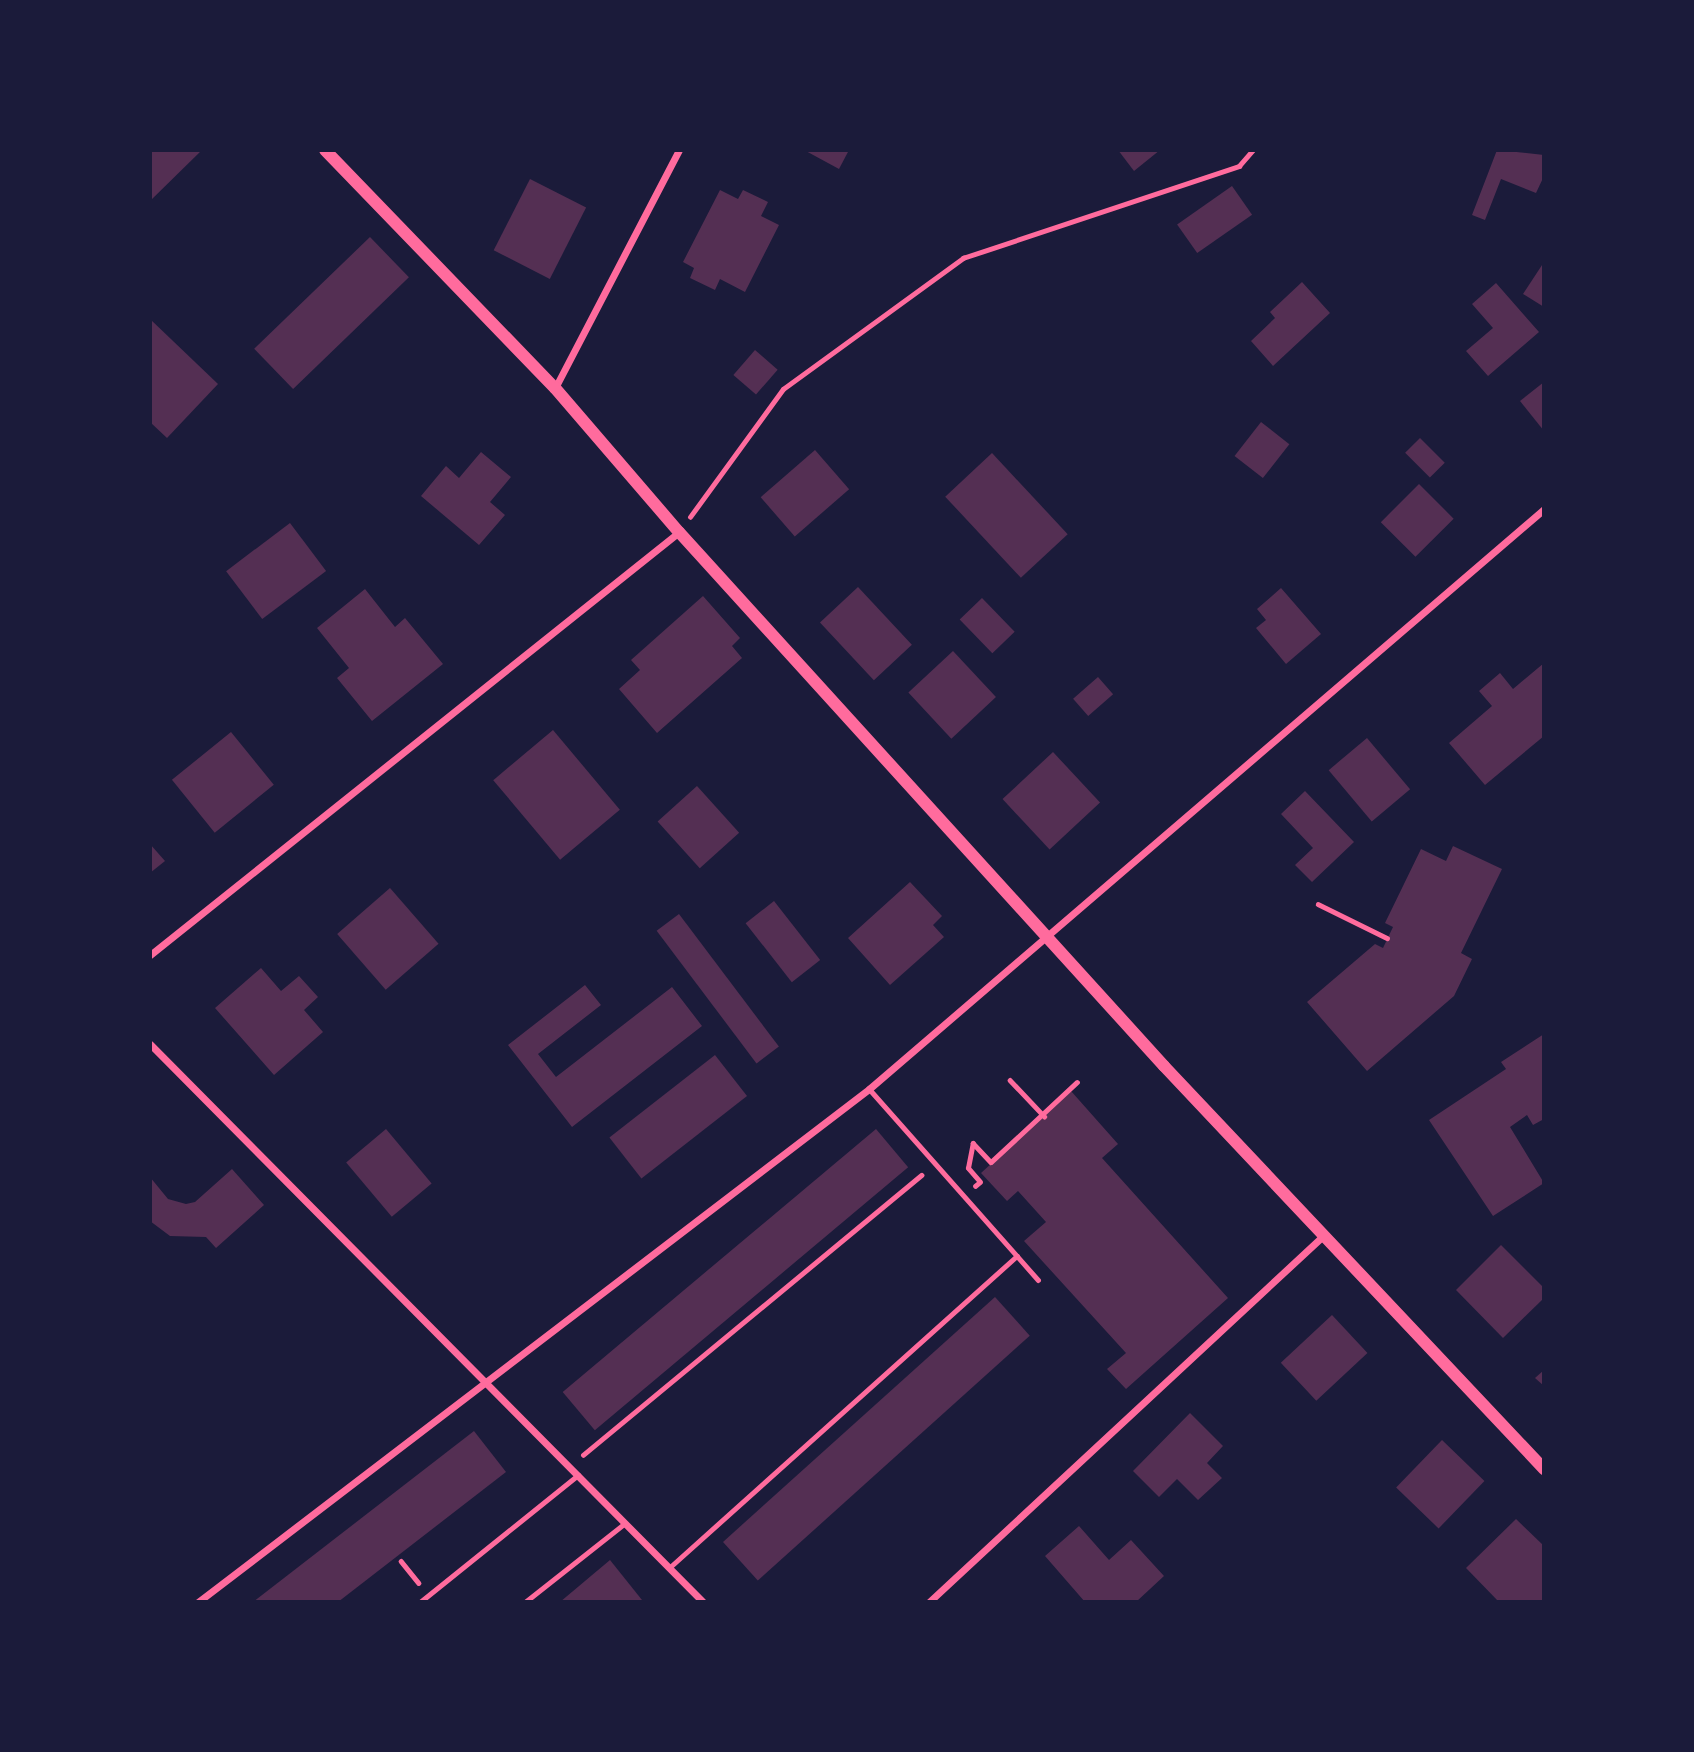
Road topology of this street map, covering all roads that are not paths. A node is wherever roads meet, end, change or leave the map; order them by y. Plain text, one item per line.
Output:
1 (326, 150) edge
2 (679, 150) edge
3 (555, 388) junction
4 (1544, 509) edge
5 (679, 532) junction
6 (1047, 938) junction
7 (150, 956) edge
8 (150, 1044) edge
9 (869, 1089) junction
10 (1324, 1234) junction
11 (1017, 1256) junction
12 (1038, 1280) dead end
13 (486, 1383) junction
14 (1544, 1469) edge
15 (578, 1475) junction
16 (625, 1522) junction
17 (670, 1567) junction
18 (198, 1601) edge
19 (419, 1601) edge
20 (525, 1601) edge
21 (703, 1601) edge
22 (929, 1601) edge

1 - 3 street
2 - 3 street
3 - 5 street
4 - 6 street
5 - 6 street
5 - 7 street
6 - 9 street
6 - 10 street
8 - 13 street
9 - 11 lane
9 - 13 street
10 - 14 street
10 - 22 street
11 - 12 lane
11 - 17 lane
13 - 15 street
13 - 18 street
15 - 16 street
15 - 19 lane
16 - 17 street
16 - 20 lane
17 - 21 street

